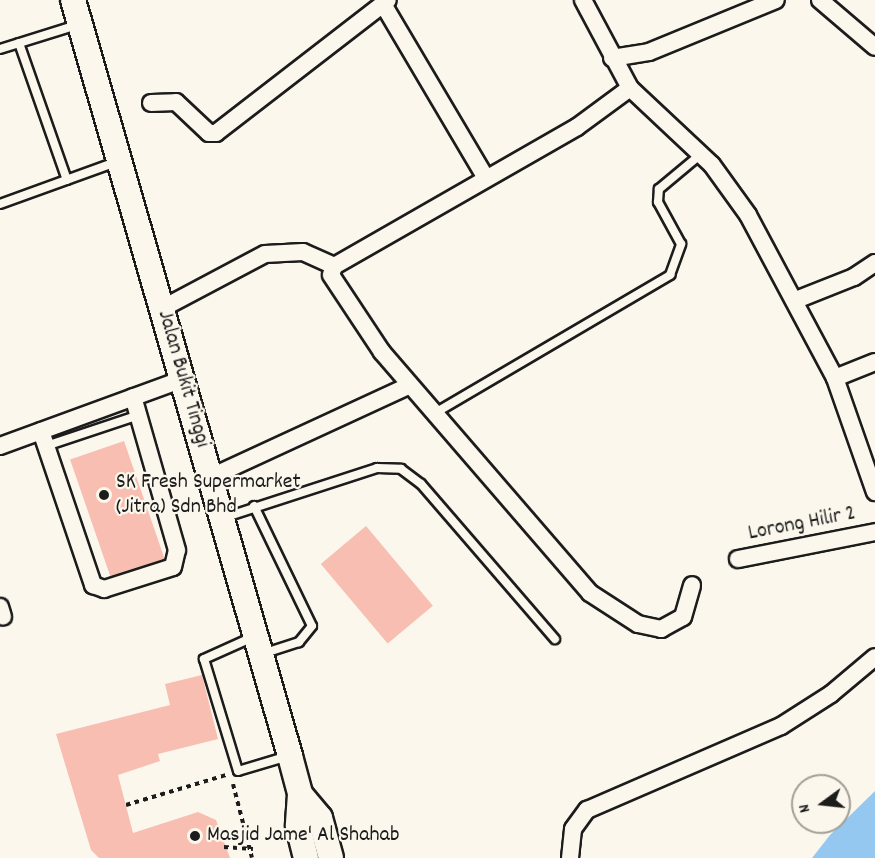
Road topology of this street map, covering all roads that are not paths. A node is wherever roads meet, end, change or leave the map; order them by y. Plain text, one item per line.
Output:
1 (74, 0) edge
2 (583, 0) edge
3 (776, 0) edge
4 (820, 0) edge
5 (385, 2) edge
6 (81, 24) junction
7 (19, 43) junction
8 (875, 47) edge
9 (0, 50) edge
10 (612, 58) junction
11 (630, 88) junction
12 (151, 103) dead end
13 (701, 154) junction
14 (122, 160) junction
15 (486, 178) junction
16 (67, 180) junction
17 (0, 204) edge
18 (875, 263) edge
19 (334, 267) junction
20 (796, 300) junction
21 (163, 308) junction
22 (875, 362) edge
23 (836, 378) junction
24 (183, 379) junction
25 (410, 385) junction
26 (133, 397) junction
27 (435, 413) junction
28 (139, 416) junction
29 (44, 439) junction
30 (0, 446) edge
31 (870, 461) edge
32 (211, 477) junction
33 (875, 492) edge
34 (254, 506) junction
35 (223, 518) junction
36 (875, 532) edge
37 (738, 559) dead end
38 (692, 585) dead end
39 (555, 639) dead end
40 (259, 645) junction
41 (875, 657) edge
42 (290, 756) junction
43 (300, 794) junction
44 (306, 858) edge
45 (331, 858) edge
46 (570, 858) edge

1 - 6 main road, Jalan Bukit Tinggi
2 - 10 street
3 - 10 street
4 - 8 street
5 - 12 street
5 - 15 street
6 - 7 lane
6 - 14 main road, Jalan Bukit Tinggi
7 - 9 lane
7 - 16 lane
10 - 11 street
11 - 13 street
11 - 15 street
13 - 20 street
13 - 27 lane
14 - 16 lane
14 - 21 main road, Jalan Bukit Tinggi
15 - 19 street
16 - 17 lane
18 - 20 street
19 - 21 street
19 - 25 street
20 - 23 street
21 - 24 main road, Jalan Bukit Tinggi
22 - 23 street
23 - 31 street
24 - 26 street
24 - 32 main road, Jalan Bukit Tinggi
25 - 27 street
25 - 32 street
26 - 28 street
26 - 29 street
27 - 38 street
28 - 29 lane
28 - 29 street
29 - 30 street
31 - 33 street
32 - 35 main road, Jalan Bukit Tinggi
34 - 35 lane
34 - 39 lane
34 - 40 lane
35 - 40 main road, Jalan Bukit Tinggi
36 - 37 street, Lorong Hilir 2
40 - 42 main road, Jalan Bukit Tinggi
40 - 42 lane
41 - 46 street
42 - 43 main road, Jalan Bukit Tinggi
43 - 44 main road, Jalan Bukit Tinggi
43 - 45 main road, Jalan Bukit Tinggi

